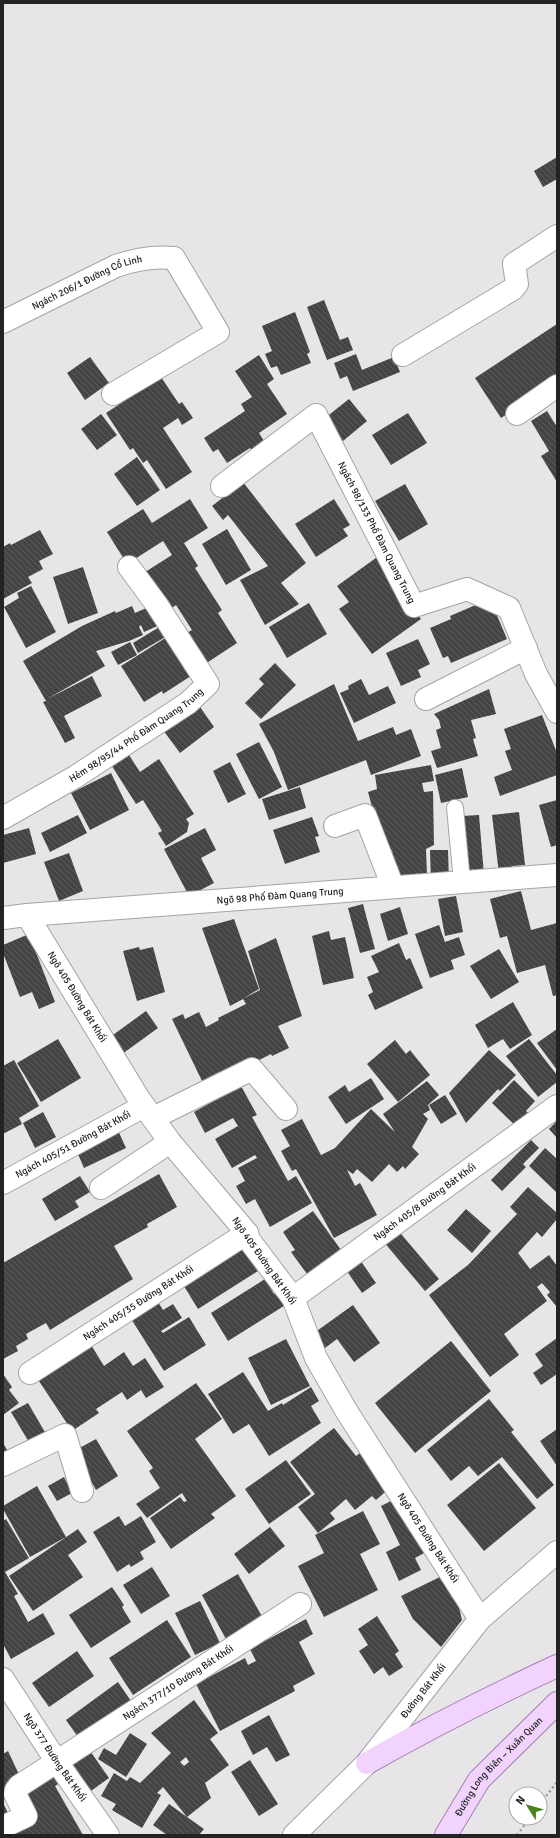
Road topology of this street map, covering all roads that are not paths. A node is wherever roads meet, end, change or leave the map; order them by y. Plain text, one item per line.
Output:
1 (557, 236) edge
2 (3, 322) edge
3 (403, 355) dead end
4 (557, 386) edge
5 (112, 394) dead end
6 (517, 414) dead end
7 (222, 486) dead end
8 (129, 567) dead end
9 (526, 648) junction
10 (426, 698) dead end
11 (557, 712) edge
12 (455, 808) dead end
13 (3, 818) edge
14 (335, 826) dead end
15 (557, 875) edge
16 (462, 882) junction
17 (393, 888) junction
18 (27, 915) junction
19 (3, 918) edge
20 (557, 1106) edge
21 (286, 1109) dead end
22 (148, 1112) junction
23 (170, 1142) junction
24 (3, 1183) edge
25 (101, 1188) dead end
26 (247, 1233) junction
27 (293, 1298) junction
28 (30, 1373) dead end
29 (3, 1465) edge
30 (82, 1490) dead end
31 (557, 1552) edge
32 (300, 1604) dead end
33 (480, 1619) junction
34 (557, 1666) edge
35 (3, 1679) edge
36 (557, 1703) edge
37 (57, 1762) junction
38 (366, 1763) junction
39 (3, 1827) edge
40 (108, 1835) edge
41 (294, 1835) edge
42 (446, 1835) edge

1 - 3 street
2 - 5 street, Ngách 206/1 Đường Cổ Linh
4 - 6 street
7 - 9 street, Ngách 98/133 Phố Đàm Quang Trung
8 - 13 street, Hẻm 98/95/44 Phố Đàm Quang Trung
9 - 10 street
9 - 11 street, Ngách 98/133 Phố Đàm Quang Trung
12 - 16 lane
14 - 17 street
15 - 16 street, Ngõ 98 Phố Đàm Quang Trung
16 - 17 street, Ngõ 98 Phố Đàm Quang Trung
17 - 18 street, Ngõ 98 Phố Đàm Quang Trung
18 - 19 street, Ngõ 98 Phố Đàm Quang Trung
18 - 22 street, Ngõ 405 Đường Bát Khối
20 - 27 street, Ngách 405/8 Đường Bát Khối
21 - 22 street, Ngách 405/51 Đường Bát Khối
22 - 23 street, Ngõ 405 Đường Bát Khối
22 - 24 street, Ngách 405/51 Đường Bát Khối
23 - 25 street
23 - 26 street, Ngõ 405 Đường Bát Khối
26 - 27 street, Ngõ 405 Đường Bát Khối
26 - 28 street, Ngách 405/35 Đường Bát Khối
27 - 33 street, Ngõ 405 Đường Bát Khối
29 - 30 street
31 - 33 street, Đường Bát Khối
32 - 37 street, Ngách 377/10 Đường Bát Khối
33 - 38 street, Đường Bát Khối
34 - 38 main road
35 - 37 street, Ngõ 377 Đường Bát Khối
36 - 42 main road, Đường Long Biên – Xuân Quan
37 - 39 street, Ngách 377/10 Đường Bát Khối
37 - 40 street, Ngõ 377 Đường Bát Khối
38 - 41 street, Đường Bát Khối

